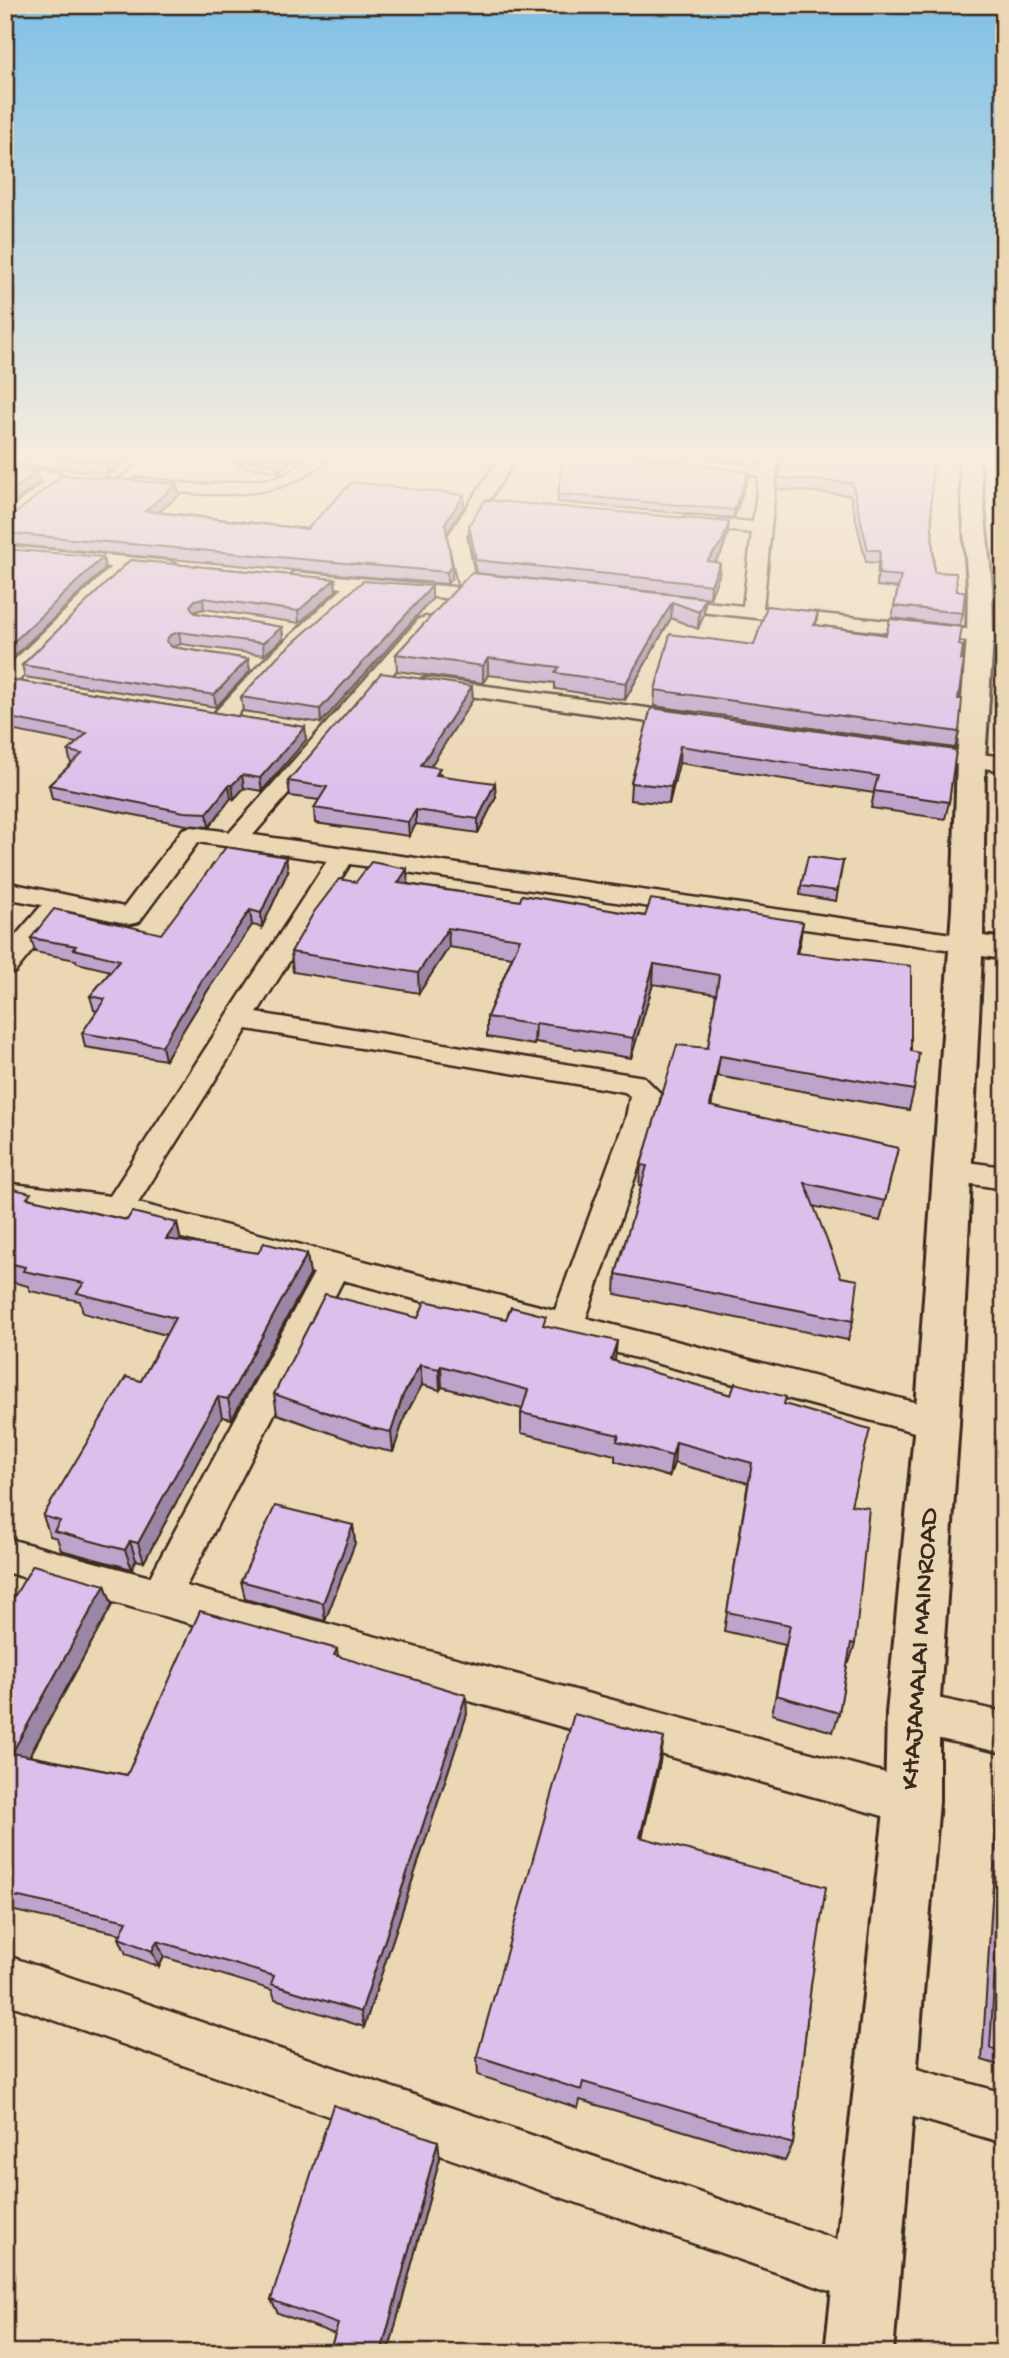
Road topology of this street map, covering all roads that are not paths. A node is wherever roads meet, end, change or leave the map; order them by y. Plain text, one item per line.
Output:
1 (122, 567) edge
2 (172, 567) edge
3 (463, 567) edge
4 (757, 567) edge
5 (978, 567) edge
6 (195, 569) edge
7 (277, 577) edge
8 (359, 584) junction
9 (466, 585) junction
10 (643, 601) edge
11 (752, 613) junction
12 (278, 629) edge
13 (303, 633) junction
14 (992, 638) edge
15 (245, 662) edge
16 (270, 665) junction
17 (376, 677) junction
18 (5, 682) edge
19 (33, 688) edge
20 (196, 713) edge
21 (223, 718) junction
22 (249, 722) edge
23 (708, 723) edge
24 (301, 730) edge
25 (327, 734) junction
26 (916, 752) edge
27 (971, 760) junction
28 (1004, 764) edge
29 (258, 814) junction
30 (192, 834) junction
31 (236, 840) junction
32 (343, 856) junction
33 (5, 890) edge
34 (59, 901) junction
35 (985, 946) edge
36 (5, 966) edge
37 (241, 1019) junction
38 (952, 1171) junction
39 (1004, 1178) edge
40 (5, 1194) edge
41 (118, 1209) junction
42 (335, 1264) junction
43 (559, 1316) junction
44 (937, 1423) junction
45 (5, 1555) edge
46 (160, 1597) junction
47 (913, 1713) junction
48 (1004, 1733) edge
49 (912, 1802) junction
50 (5, 1979) edge
51 (884, 2085) junction
52 (1004, 2118) edge
53 (864, 2276) junction
54 (859, 2353) edge

1 - 18 street
2 - 6 street
3 - 9 street
4 - 11 street
5 - 14 main road, KHAJAMALAI MAINROAD
7 - 8 street
8 - 9 street
8 - 13 street
9 - 17 street
10 - 11 street
11 - 14 street
12 - 13 street
13 - 16 street
14 - 27 main road, KHAJAMALAI MAINROAD
15 - 16 street
16 - 21 street
17 - 23 street
17 - 25 street
18 - 19 street
20 - 21 street
21 - 22 street
24 - 25 street
25 - 29 street
26 - 27 street
27 - 28 street
27 - 35 main road, KHAJAMALAI MAINROAD
29 - 30 street
29 - 31 street
30 - 31 street
30 - 34 street
31 - 32 street
32 - 35 street
32 - 37 street
33 - 34 street
34 - 36 street
35 - 38 main road, KHAJAMALAI MAINROAD
37 - 41 street
37 - 43 street
38 - 39 street
38 - 44 main road, KHAJAMALAI MAINROAD
40 - 41 street
41 - 42 street
42 - 43 street
42 - 46 street
43 - 44 street
44 - 47 main road, KHAJAMALAI MAINROAD
45 - 46 street
46 - 49 street
47 - 48 street
47 - 49 main road, KHAJAMALAI MAINROAD
49 - 51 main road, KHAJAMALAI MAINROAD
50 - 53 street
51 - 52 street
51 - 53 main road, KHAJAMALAI MAINROAD
53 - 54 main road, KHAJAMALAI MAINROAD

